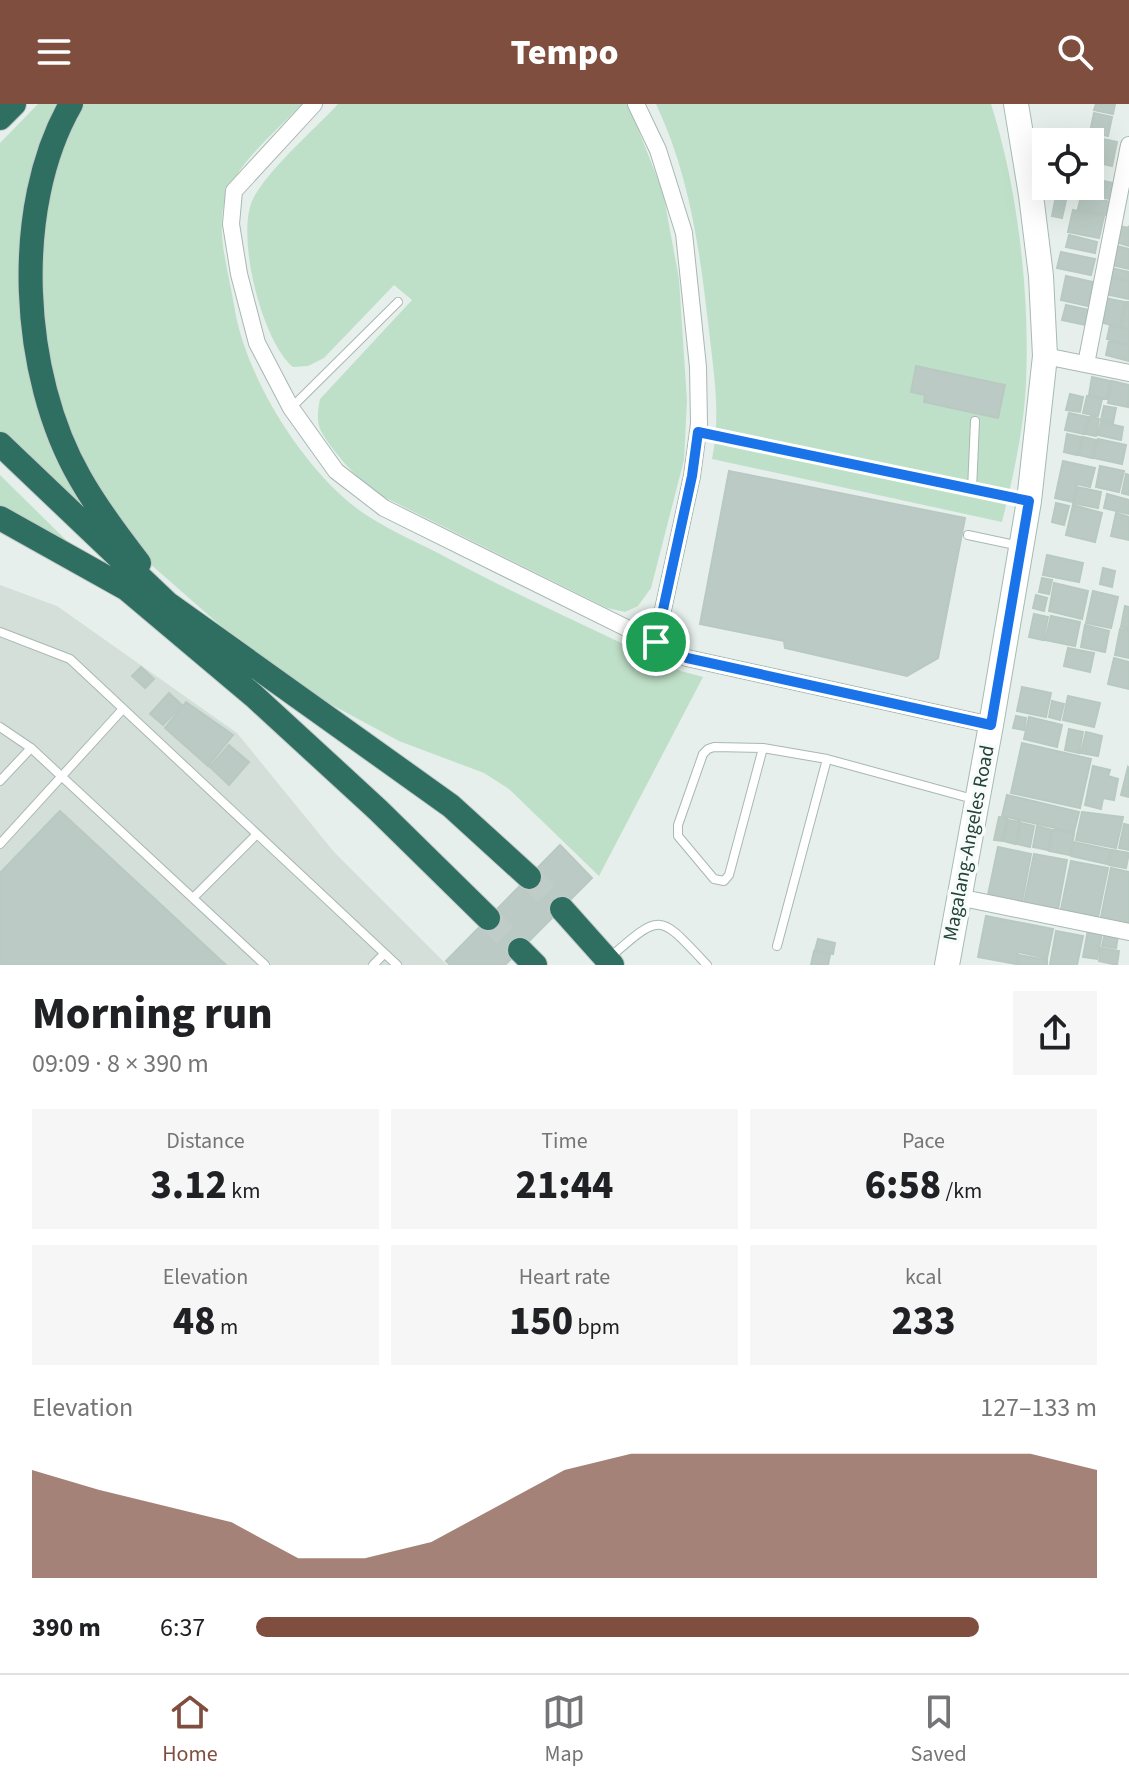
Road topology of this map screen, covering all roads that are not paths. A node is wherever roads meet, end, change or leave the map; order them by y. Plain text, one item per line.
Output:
1 (14, 104) edge
2 (71, 104) edge
3 (314, 104) edge
4 (636, 104) edge
5 (1016, 104) edge
6 (0, 118) edge
7 (1129, 145) edge
8 (398, 302) dead end
9 (1045, 356) junction
10 (1086, 364) junction
11 (1129, 373) edge
12 (291, 408) junction
13 (975, 421) dead end
14 (0, 444) edge
15 (820, 457) road end
16 (0, 459) edge
17 (972, 490) junction
18 (1029, 501) junction
19 (0, 518) edge
20 (968, 535) dead end
21 (1021, 546) junction
22 (127, 589) junction
23 (0, 632) edge
24 (215, 637) junction
25 (656, 642) junction
26 (122, 710) junction
27 (991, 725) junction
28 (0, 727) edge
29 (31, 748) junction
30 (763, 748) junction
31 (827, 759) junction
32 (61, 776) junction
33 (0, 781) edge
34 (975, 799) junction
35 (256, 835) junction
36 (0, 844) edge
37 (529, 877) tunnel mouth
38 (958, 897) junction
39 (193, 898) junction
40 (562, 909) tunnel mouth
41 (488, 918) tunnel mouth
42 (1129, 932) edge
43 (777, 946) dead end
44 (384, 954) junction
45 (609, 962) edge
46 (265, 965) edge
47 (373, 965) edge
48 (397, 965) edge
49 (707, 965) edge
50 (947, 965) edge

1 - 6 highway
2 - 24 highway
3 - 12 street
4 - 25 street
5 - 9 main road, Magalang-Angeles Road
7 - 10 street
8 - 12 lane
9 - 10 street
9 - 18 main road, Magalang-Angeles Road
10 - 11 street
12 - 25 street
13 - 17 lane
14 - 24 highway
15 - 17 lane
16 - 22 highway
17 - 18 lane
18 - 21 main road, Magalang-Angeles Road
19 - 22 highway
20 - 21 lane
21 - 27 main road, Magalang-Angeles Road
22 - 41 highway
23 - 26 lane
24 - 37 highway
25 - 27 street
26 - 32 lane
26 - 35 lane
27 - 34 main road, Magalang-Angeles Road
28 - 29 lane
29 - 32 lane
29 - 33 lane
30 - 30 lane
30 - 31 lane
31 - 34 lane
31 - 43 lane
32 - 36 lane
32 - 39 lane
34 - 38 main road, Magalang-Angeles Road
35 - 39 lane
35 - 44 lane
38 - 42 street
38 - 50 main road, Magalang-Angeles Road
39 - 46 lane
40 - 45 highway
44 - 47 lane
44 - 48 lane
45 - 49 lane

